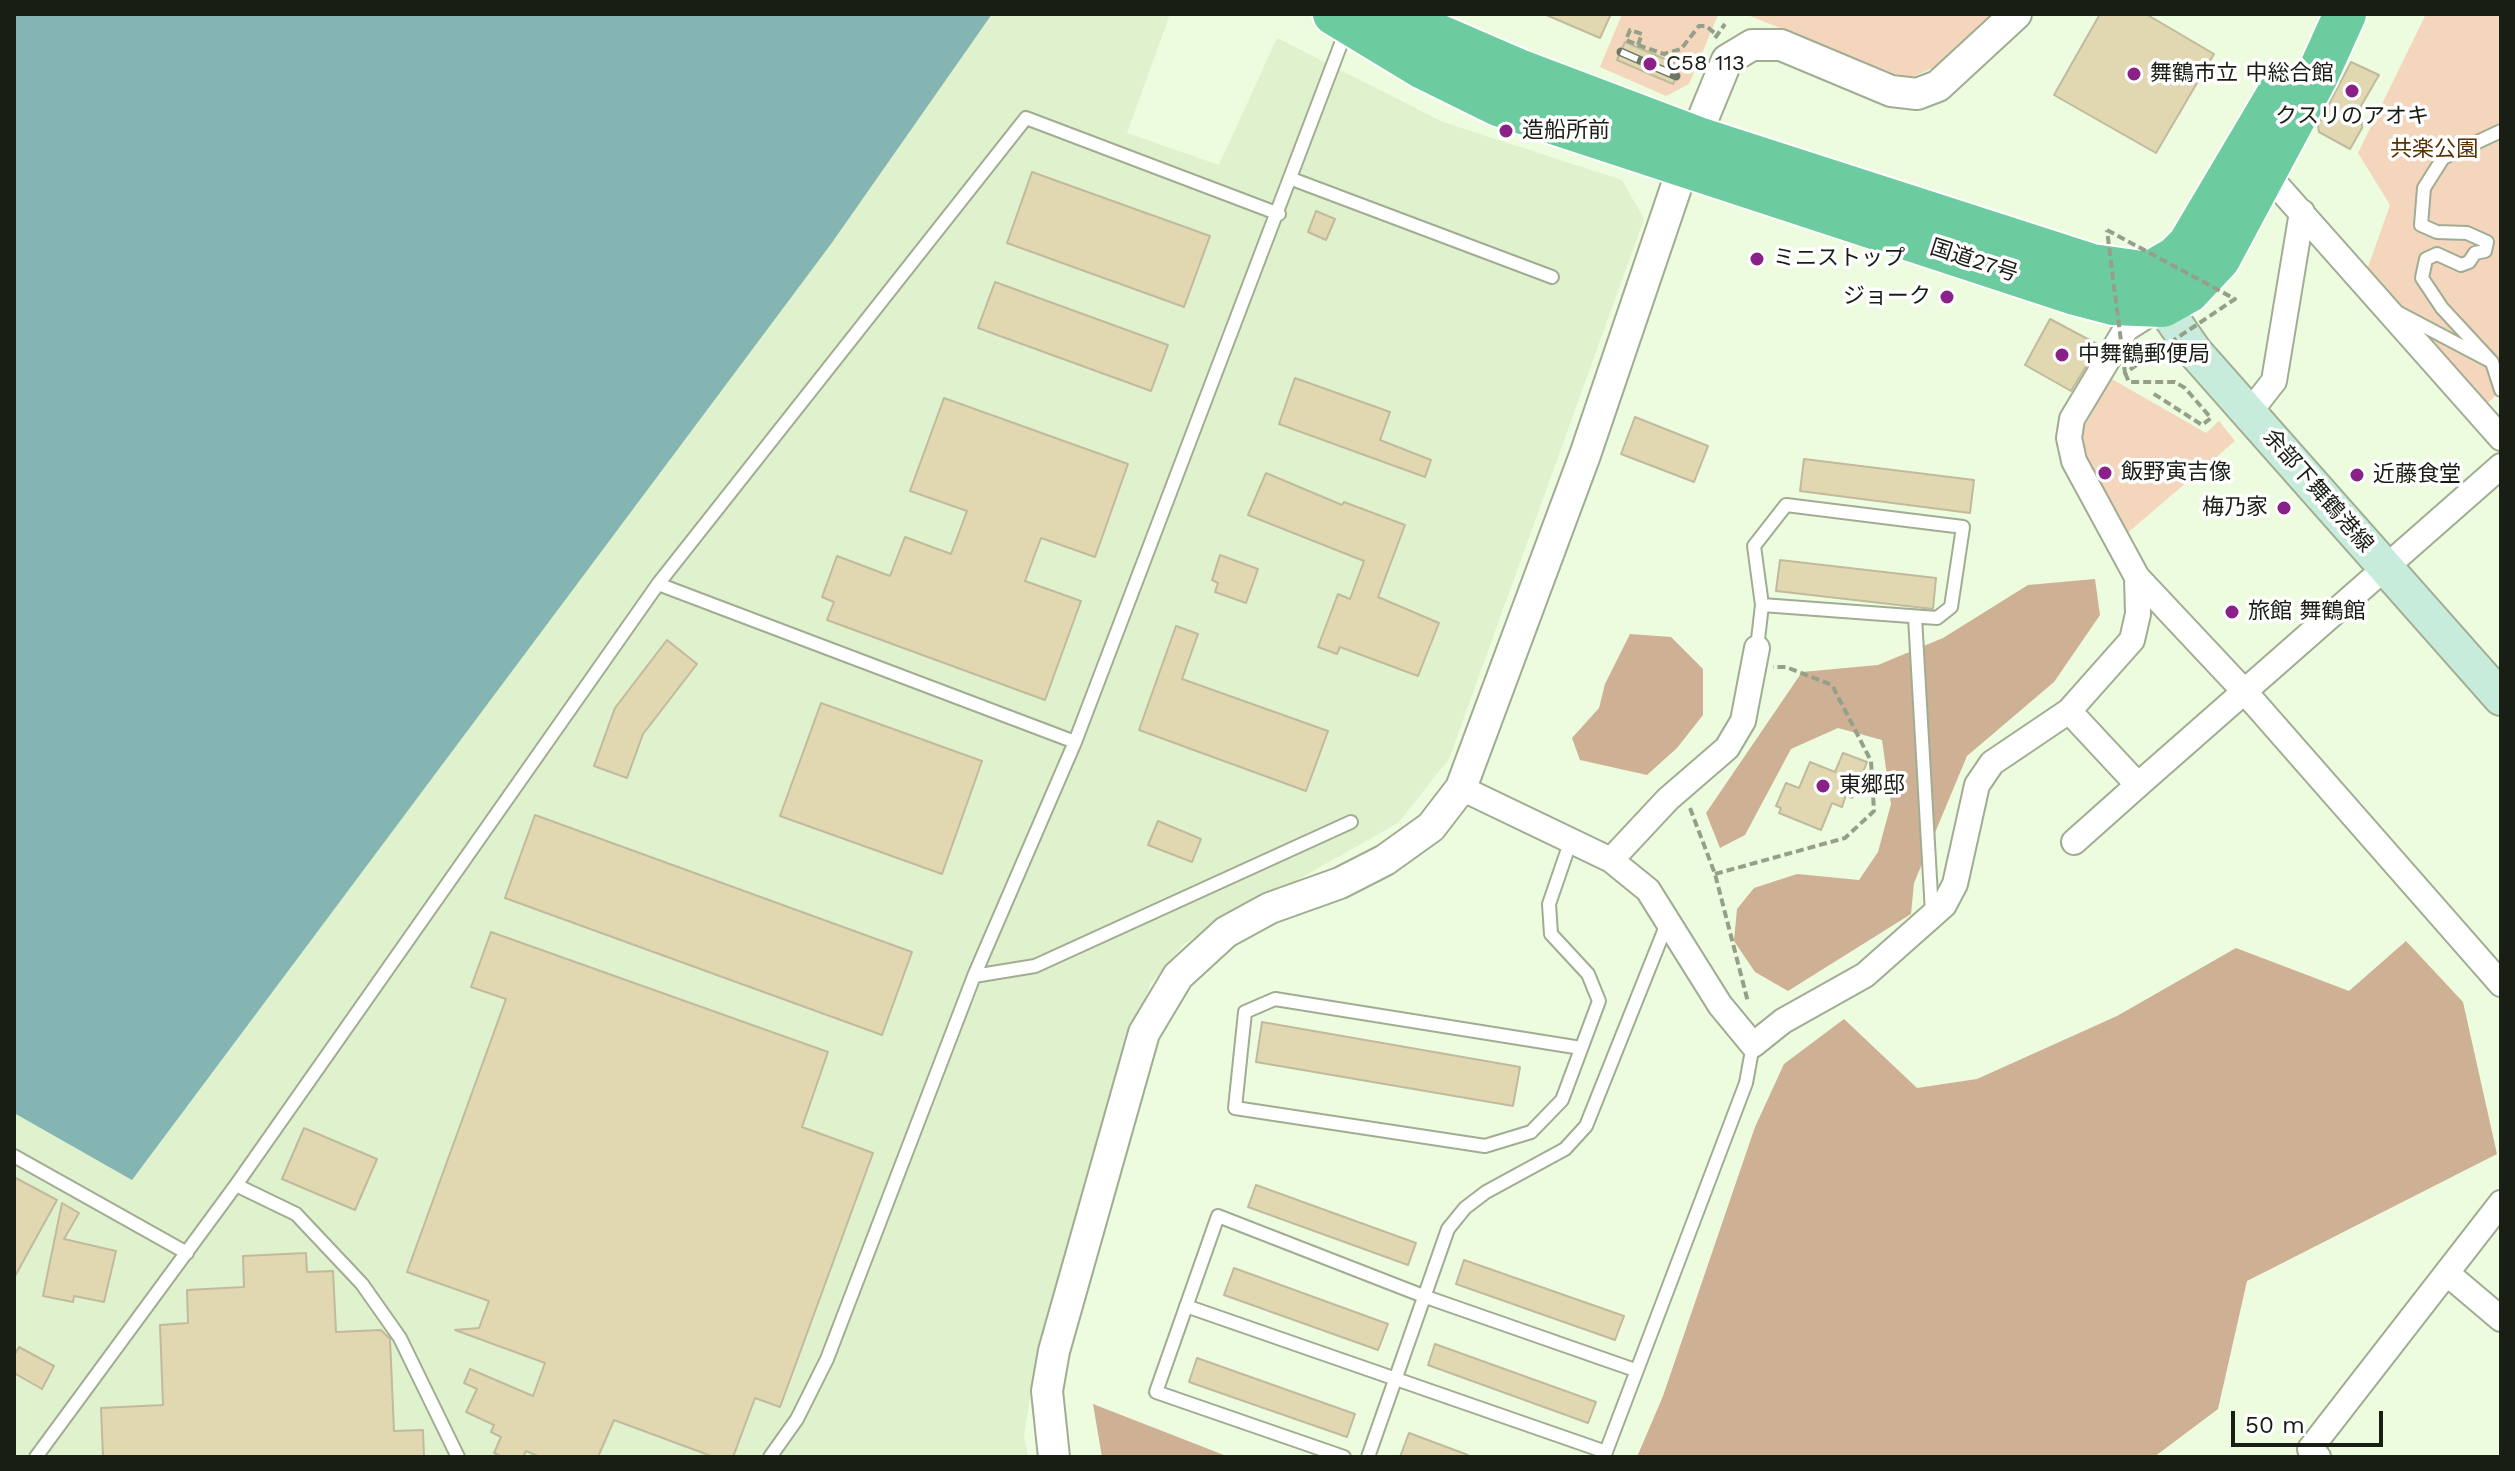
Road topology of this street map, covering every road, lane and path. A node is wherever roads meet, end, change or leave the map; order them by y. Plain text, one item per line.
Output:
1 (1389, 14) edge
2 (2016, 14) edge
3 (2329, 14) edge
4 (2345, 14) edge
5 (1345, 18) edge
6 (1725, 24) dead end
7 (1717, 35) junction
8 (1638, 45) dead end
9 (1711, 49) dead end
10 (2501, 131) edge
11 (1691, 153) junction
12 (2266, 173) junction
13 (1292, 179) junction
14 (2302, 212) junction
15 (1279, 214) junction
16 (1552, 277) dead end
17 (2156, 290) junction
18 (2382, 304) junction
19 (2492, 362) junction
20 (2125, 373) junction
21 (2501, 390) edge
22 (2151, 392) dead end
23 (2249, 413) junction
24 (2501, 438) edge
25 (2501, 466) edge
26 (2386, 569) junction
27 (2137, 577) junction
28 (658, 584) junction
29 (1762, 605) junction
30 (1915, 617) junction
31 (1755, 658) junction
32 (2244, 691) junction
33 (2501, 698) edge
34 (2069, 711) junction
35 (1075, 742) junction
36 (2138, 785) junction
37 (1682, 787) junction
38 (1461, 788) junction
39 (1351, 822) dead end
40 (1571, 840) junction
41 (2074, 842) dead end
42 (1611, 860) junction
43 (1715, 874) junction
44 (1933, 919) junction
45 (1669, 920) junction
46 (2497, 972) edge
47 (974, 976) junction
48 (1757, 1042) junction
49 (1581, 1048) junction
50 (14, 1156) edge
51 (236, 1185) junction
52 (2501, 1203) edge
53 (187, 1253) junction
54 (2449, 1275) junction
55 (1426, 1297) junction
56 (1186, 1306) junction
57 (2501, 1319) edge
58 (1635, 1370) junction
59 (1397, 1378) junction
60 (1605, 1454) edge
61 (36, 1457) edge
62 (458, 1457) edge
63 (770, 1457) edge
64 (1054, 1457) edge
65 (1344, 1457) edge
66 (1368, 1457) edge
67 (2318, 1457) edge

1 - 11 highway, 国道27号
2 - 11 street
3 - 17 highway
4 - 12 highway
5 - 11 highway, 国道27号
5 - 13 lane
6 - 7 path
7 - 8 path
7 - 9 path
10 - 19 lane
11 - 17 highway, 国道27号
11 - 38 street
12 - 14 street
12 - 17 highway
13 - 15 lane
13 - 16 lane
14 - 18 street
14 - 23 street
15 - 28 lane
15 - 35 lane
17 - 23 main road, 余部下舞鶴港線
17 - 27 street
18 - 19 lane
18 - 24 street
19 - 21 lane
20 - 20 path, bridge
20 - 22 path
23 - 26 main road, 余部下舞鶴港線
25 - 26 street
26 - 32 street
26 - 33 main road, 余部下舞鶴港線
27 - 32 street
27 - 34 street
28 - 35 lane
28 - 51 lane
29 - 30 lane
29 - 30 lane
29 - 31 lane
30 - 44 lane
31 - 37 street
31 - 43 path
32 - 36 street
32 - 46 street
34 - 36 street
34 - 44 street
35 - 47 lane
36 - 41 street
37 - 42 street
37 - 43 path
38 - 40 street
38 - 64 street
39 - 47 lane
40 - 42 street
40 - 49 lane
42 - 45 street
43 - 48 path
44 - 48 street
45 - 48 street
45 - 55 lane
47 - 63 lane
48 - 58 lane
49 - 49 lane
50 - 53 lane
51 - 53 lane
51 - 62 lane
52 - 54 street
53 - 61 lane
54 - 57 street
54 - 67 street
55 - 56 lane
55 - 58 lane
55 - 59 lane
56 - 59 lane
56 - 65 lane
58 - 60 lane
59 - 60 lane
59 - 66 lane

